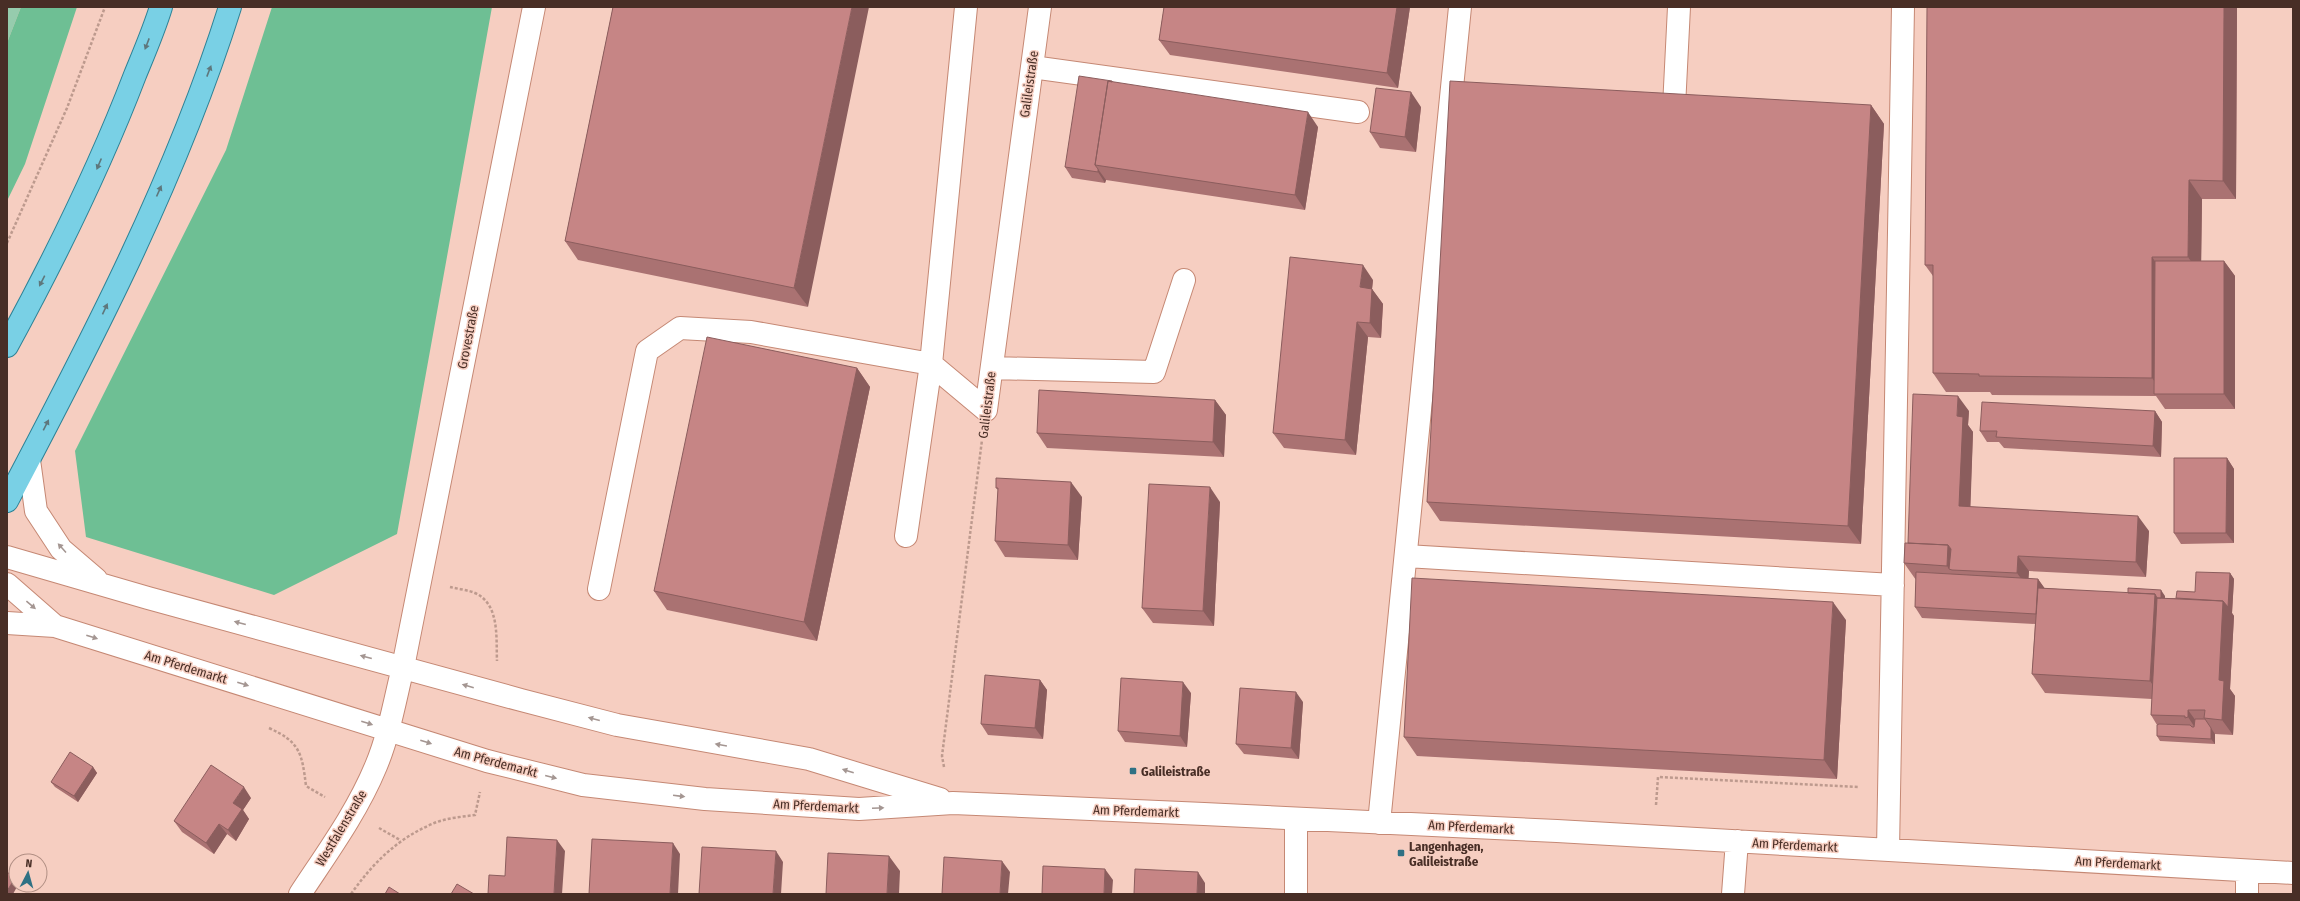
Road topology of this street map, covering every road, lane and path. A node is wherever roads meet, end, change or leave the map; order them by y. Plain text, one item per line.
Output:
1 (105, 7) edge
2 (161, 7) edge
3 (230, 7) edge
4 (534, 7) edge
5 (966, 7) edge
6 (1040, 7) edge
7 (1460, 7) edge
8 (1679, 7) edge
9 (1903, 7) edge
10 (1032, 67) junction
11 (1674, 107) edge
12 (1358, 112) dead end
13 (7, 243) edge
14 (1184, 280) dead end
15 (7, 346) edge
16 (931, 364) junction
17 (992, 368) junction
18 (986, 410) junction
19 (29, 460) junction
20 (7, 502) edge
21 (906, 536) dead end
22 (7, 556) edge
23 (1406, 556) junction
24 (421, 580) junction
25 (7, 584) edge
26 (101, 584) junction
27 (1893, 585) junction
28 (599, 589) dead end
29 (7, 623) edge
30 (55, 626) junction
31 (403, 667) junction
32 (498, 668) dead end
33 (267, 727) dead end
34 (388, 730) junction
35 (306, 786) dead end
36 (1889, 789) junction
37 (953, 803) junction
38 (475, 815) dead end
39 (1296, 819) junction
40 (1379, 823) junction
41 (1654, 837) junction
42 (1737, 841) junction
43 (1888, 850) junction
44 (2246, 871) junction
45 (2293, 873) edge
46 (300, 894) edge
47 (352, 894) edge
48 (1296, 894) edge
49 (1733, 894) edge
50 (2247, 894) edge

1 - 13 path
2 -> 15 main road
19 -> 3 main road
4 - 24 street, Grovestraße
5 - 16 street
6 - 10 street, Galileistraße
7 - 23 street
8 - 11 street
9 - 27 street
10 - 12 street
10 - 17 street, Galileistraße
14 - 17 street
16 - 18 street
16 - 21 street
16 - 28 street
17 - 18 street, Galileistraße
18 - 37 path, Galileistraße
19 - 20 main road
26 -> 19 street, Am Pferdemarkt
22 - 26 street, Am Pferdemarkt
23 - 27 street
23 - 40 street
24 - 31 street, Grovestraße
24 - 32 path
25 -> 30 street, Am Pferdemarkt
31 -> 26 street, Am Pferdemarkt
27 - 36 street
29 - 30 street, Am Pferdemarkt
30 -> 34 street, Am Pferdemarkt
31 - 34 street, Westfalenstraße
37 -> 31 street, Am Pferdemarkt
33 - 35 path
34 -> 37 street, Am Pferdemarkt
34 - 46 street, Westfalenstraße
36 - 41 path
36 - 43 street
37 - 39 street, Am Pferdemarkt
38 - 47 path
39 - 40 street, Am Pferdemarkt
39 - 48 street
40 - 41 street, Am Pferdemarkt
41 - 42 street, Am Pferdemarkt
42 - 43 street, Am Pferdemarkt
42 - 49 street
43 - 44 street, Am Pferdemarkt
44 - 45 street, Am Pferdemarkt
44 - 50 street

